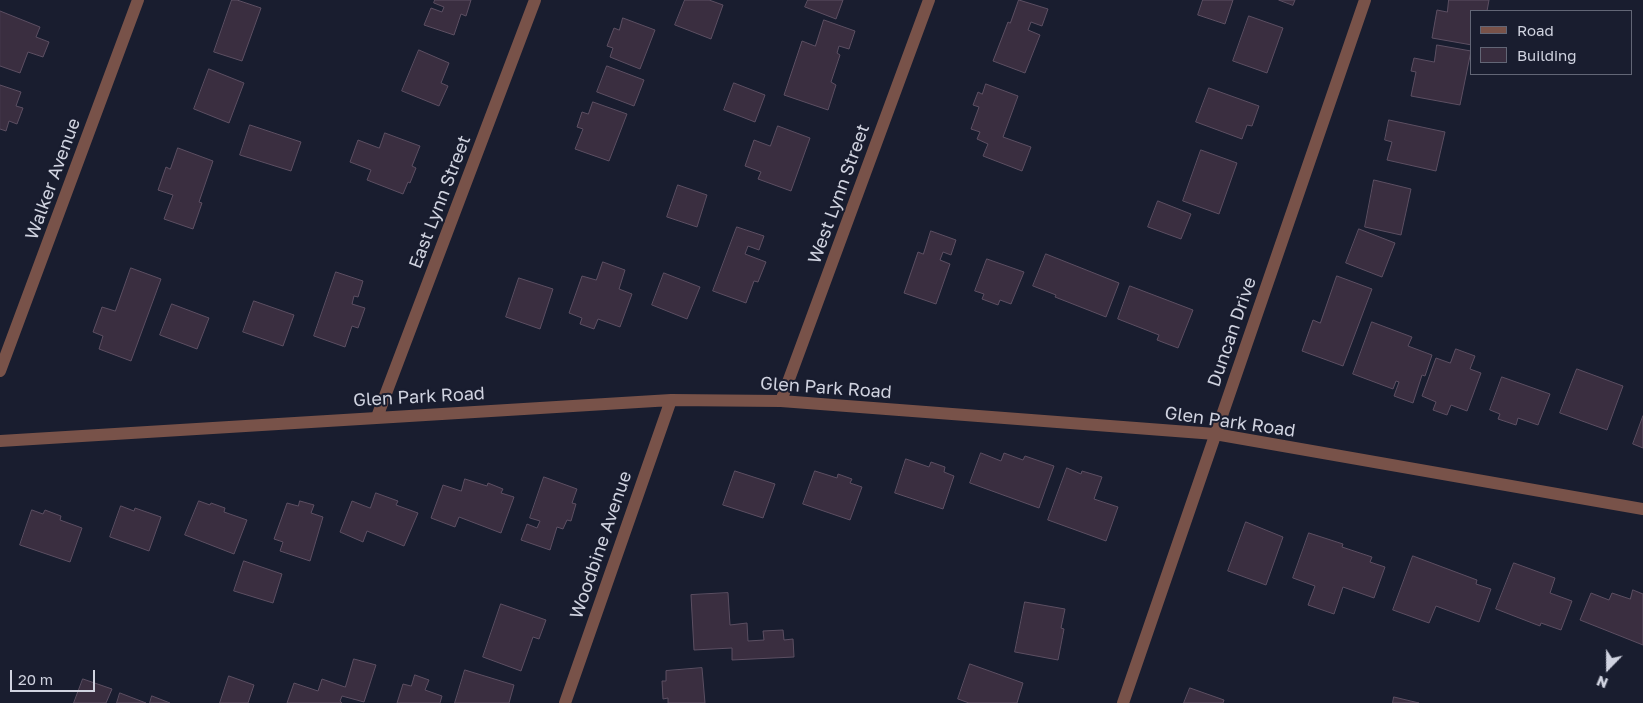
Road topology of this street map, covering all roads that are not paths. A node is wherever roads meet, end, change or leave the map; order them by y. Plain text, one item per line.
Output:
1 (138, 0) edge
2 (535, 0) edge
3 (928, 0) edge
4 (1365, 0) edge
5 (0, 371) edge
6 (671, 400) junction
7 (781, 401) junction
8 (377, 417) junction
9 (1215, 434) junction
10 (0, 441) edge
11 (1643, 509) edge
12 (564, 703) edge
13 (1123, 703) edge

1 - 5 street, Walker Avenue
2 - 8 street, East Lynn Street
3 - 7 street, West Lynn Street
4 - 9 street, Duncan Drive
6 - 7 street, Glen Park Road
6 - 8 street, Glen Park Road
6 - 12 street, Woodbine Avenue
7 - 9 street, Glen Park Road
8 - 10 street, Glen Park Road
9 - 11 street, Glen Park Road
9 - 13 street, Duncan Drive

